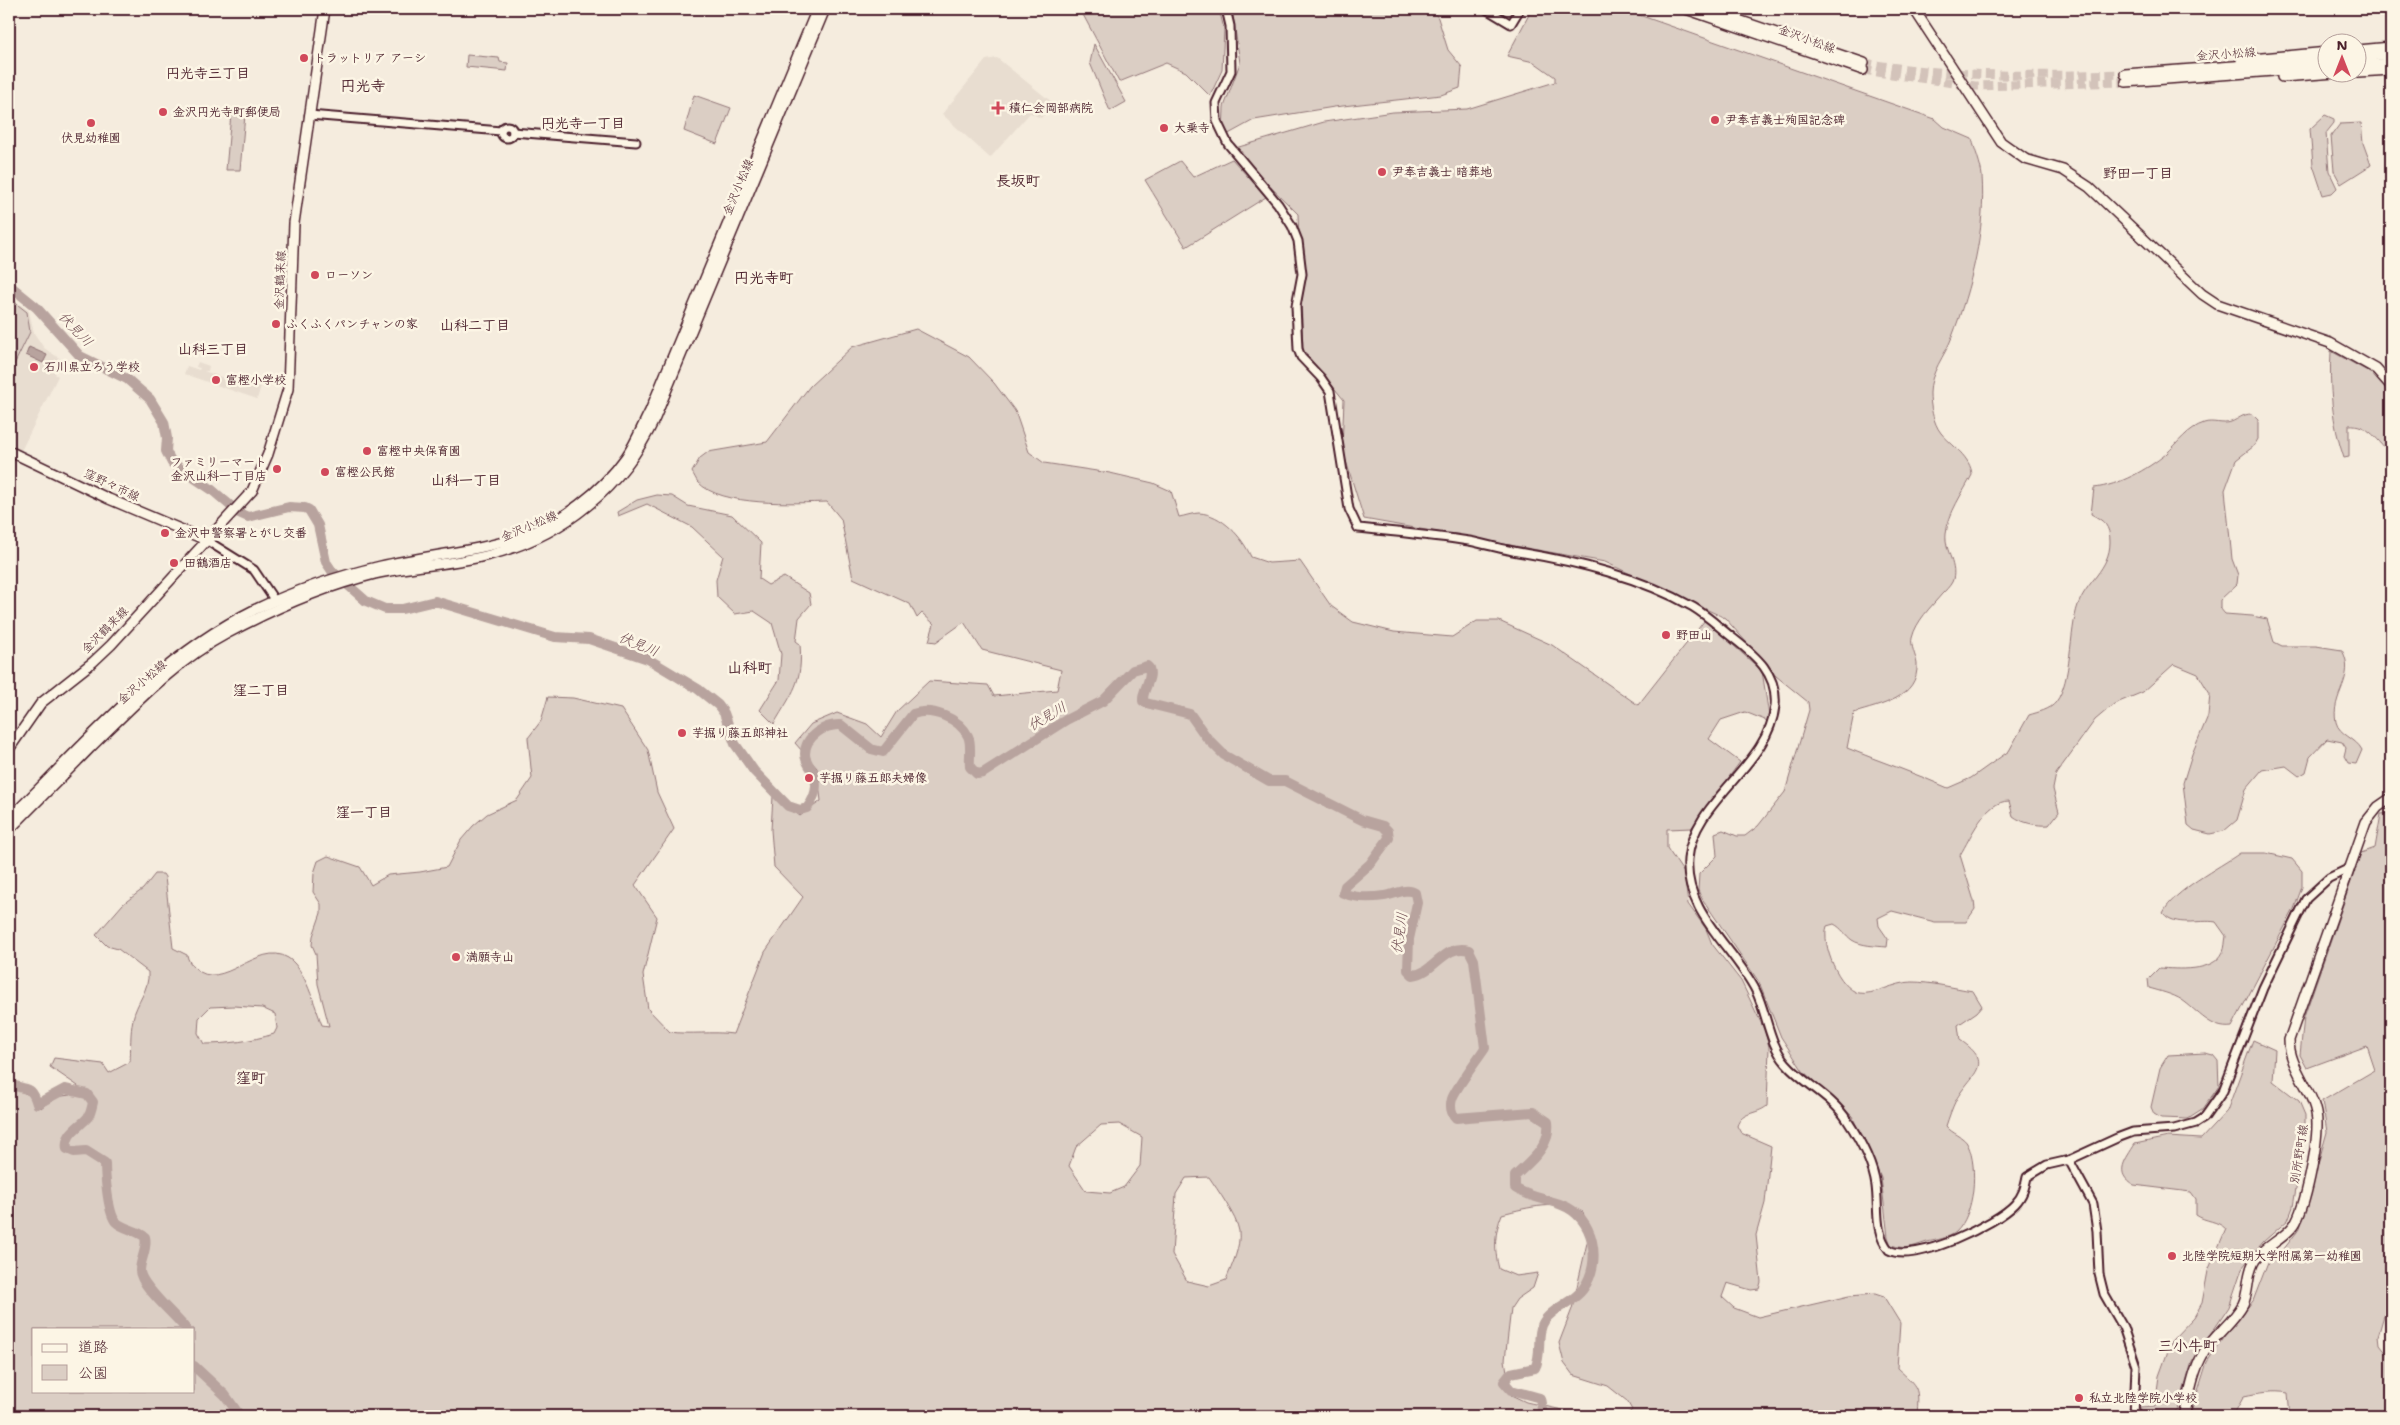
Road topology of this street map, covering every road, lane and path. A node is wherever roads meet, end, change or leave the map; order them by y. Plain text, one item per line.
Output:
1 (325, 9) edge
2 (817, 9) edge
3 (825, 9) edge
4 (1226, 9) edge
5 (1486, 9) edge
6 (1520, 9) edge
7 (1686, 9) edge
8 (1706, 9) edge
9 (1914, 9) edge
10 (2391, 47) edge
11 (2368, 49) edge
12 (2318, 53) edge
13 (2391, 54) edge
14 (2368, 56) edge
15 (2318, 61) edge
16 (2391, 63) edge
17 (2368, 64) edge
18 (2294, 66) junction
19 (2318, 67) edge
20 (2391, 70) edge
21 (2368, 71) edge
22 (2318, 74) edge
23 (309, 115) junction
24 (636, 142) dead end
25 (2391, 386) edge
26 (9, 451) edge
27 (206, 540) junction
28 (348, 578) junction
29 (337, 581) junction
30 (275, 601) junction
31 (9, 749) edge
32 (2391, 798) edge
33 (9, 819) edge
34 (9, 830) edge
35 (2350, 868) junction
36 (2069, 1160) junction
37 (2134, 1416) edge
38 (2184, 1416) edge

1 - 23 main road, 金沢鶴来線
2 - 28 main road, 金沢小松線
3 - 28 main road, 金沢小松線
4 - 36 street
5 - 6 street
7 - 8 main road, 金沢小松線
9 - 25 main road
10 - 11 main road
12 - 18 main road
13 - 14 main road
15 - 18 main road, 金沢小松線
16 - 17 main road
18 - 18 main road, 金沢小松線
18 - 19 main road, 金沢小松線
18 - 22 main road
20 - 21 main road
23 - 24 street
23 - 27 main road, 金沢鶴来線
26 - 27 main road, 窪野々市線
27 - 30 street
27 - 31 main road, 金沢鶴来線
28 - 29 main road, 金沢小松線
29 - 30 main road, 金沢小松線
29 - 34 main road, 金沢小松線
30 - 33 main road, 金沢小松線
32 - 35 main road, 別所野町線
35 - 36 street
35 - 38 main road, 別所野町線
36 - 37 street

